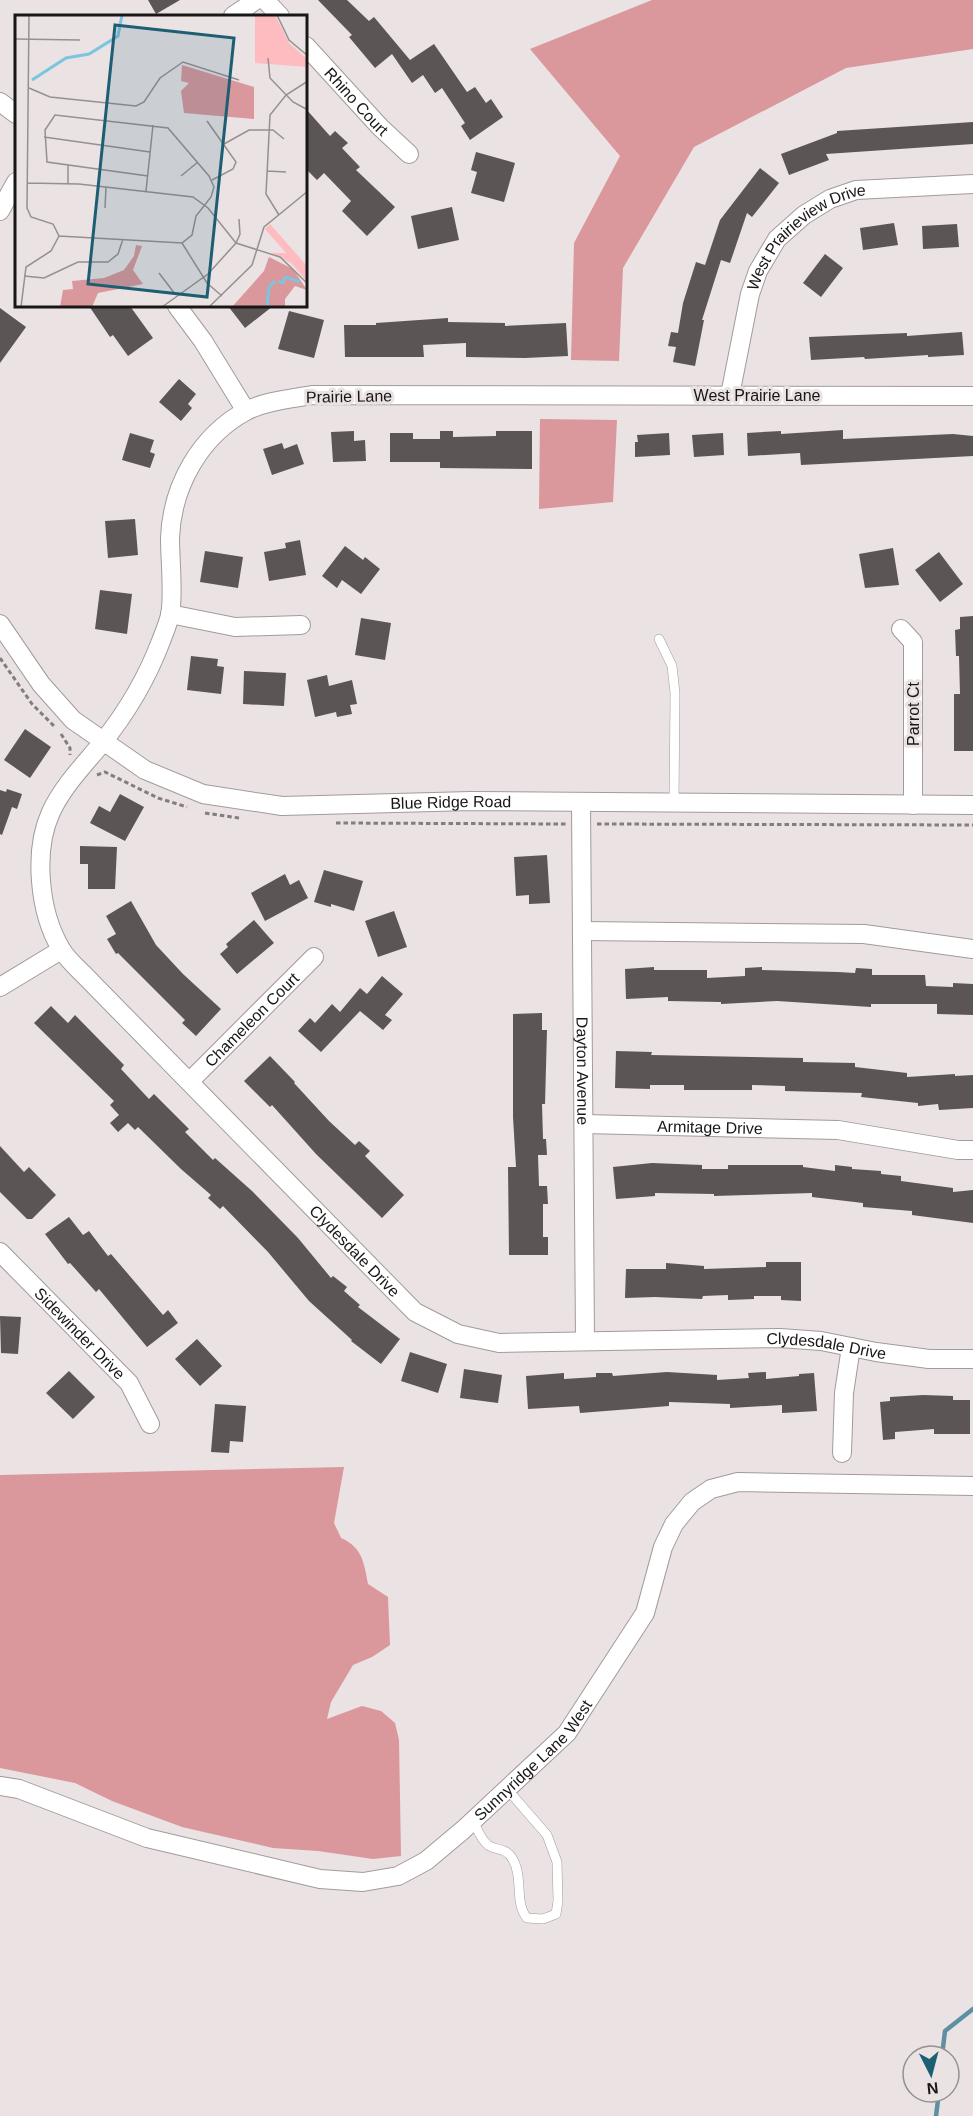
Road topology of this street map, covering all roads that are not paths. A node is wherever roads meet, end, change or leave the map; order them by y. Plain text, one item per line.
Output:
1 (256, 0) edge
2 (264, 0) edge
3 (234, 15) edge
4 (278, 15) edge
5 (308, 48) edge
6 (0, 102) edge
7 (15, 113) edge
8 (409, 154) dead end
9 (15, 184) edge
10 (973, 184) edge
11 (0, 211) edge
12 (178, 308) edge
13 (730, 394) junction
14 (541, 396) joint
15 (973, 396) edge
16 (246, 411) junction
17 (170, 614) junction
18 (0, 624) edge
19 (301, 624) dead end
20 (901, 628) dead end
21 (659, 639) dead end
22 (103, 742) junction
23 (581, 803) junction
24 (674, 803) junction
25 (913, 805) junction
26 (973, 805) edge
27 (582, 931) junction
28 (973, 949) edge
29 (61, 950) junction
30 (314, 957) dead end
31 (0, 987) edge
32 (190, 1081) junction
33 (584, 1124) junction
34 (973, 1150) edge
35 (0, 1252) edge
36 (585, 1341) junction
37 (852, 1347) junction
38 (973, 1359) edge
39 (150, 1424) dead end
40 (842, 1454) dead end
41 (973, 1486) edge
42 (0, 1786) edge
43 (507, 1789) junction
44 (473, 1821) junction

1 - 3 street
2 - 4 street
5 - 8 street, Rhino Court
6 - 7 street
9 - 11 street
10 - 13 street, West Prairieview Drive
12 - 16 street
13 - 14 street, West Prairie Lane
13 - 15 street, West Prairie Lane
14 - 16 street, Prairie Lane
16 - 17 street, Prairie Lane
17 - 19 street
17 - 22 street, Prairie Lane
18 - 22 street, Blue Ridge Road
20 - 25 street, Parrot Ct
21 - 24 lane
22 - 23 street, Blue Ridge Road
22 - 29 street, Clydesdale Drive
23 - 24 street, Blue Ridge Road
23 - 27 street, Dayton Avenue
24 - 25 street, Blue Ridge Road
25 - 26 street, Blue Ridge Road
27 - 28 street
27 - 33 street, Dayton Avenue
29 - 31 street
29 - 32 street, Clydesdale Drive
30 - 32 street, Chameleon Court
32 - 36 street, Clydesdale Drive
33 - 34 street, Armitage Drive
33 - 36 street, Dayton Avenue
35 - 39 street, Sidewinder Drive
36 - 37 street, Clydesdale Drive
37 - 38 street, Clydesdale Drive
37 - 40 street
41 - 43 street, Sunnyridge Lane West
42 - 44 street, Sunnyridge Lane West
43 - 44 street, Sunnyridge Lane West
43 - 44 lane

